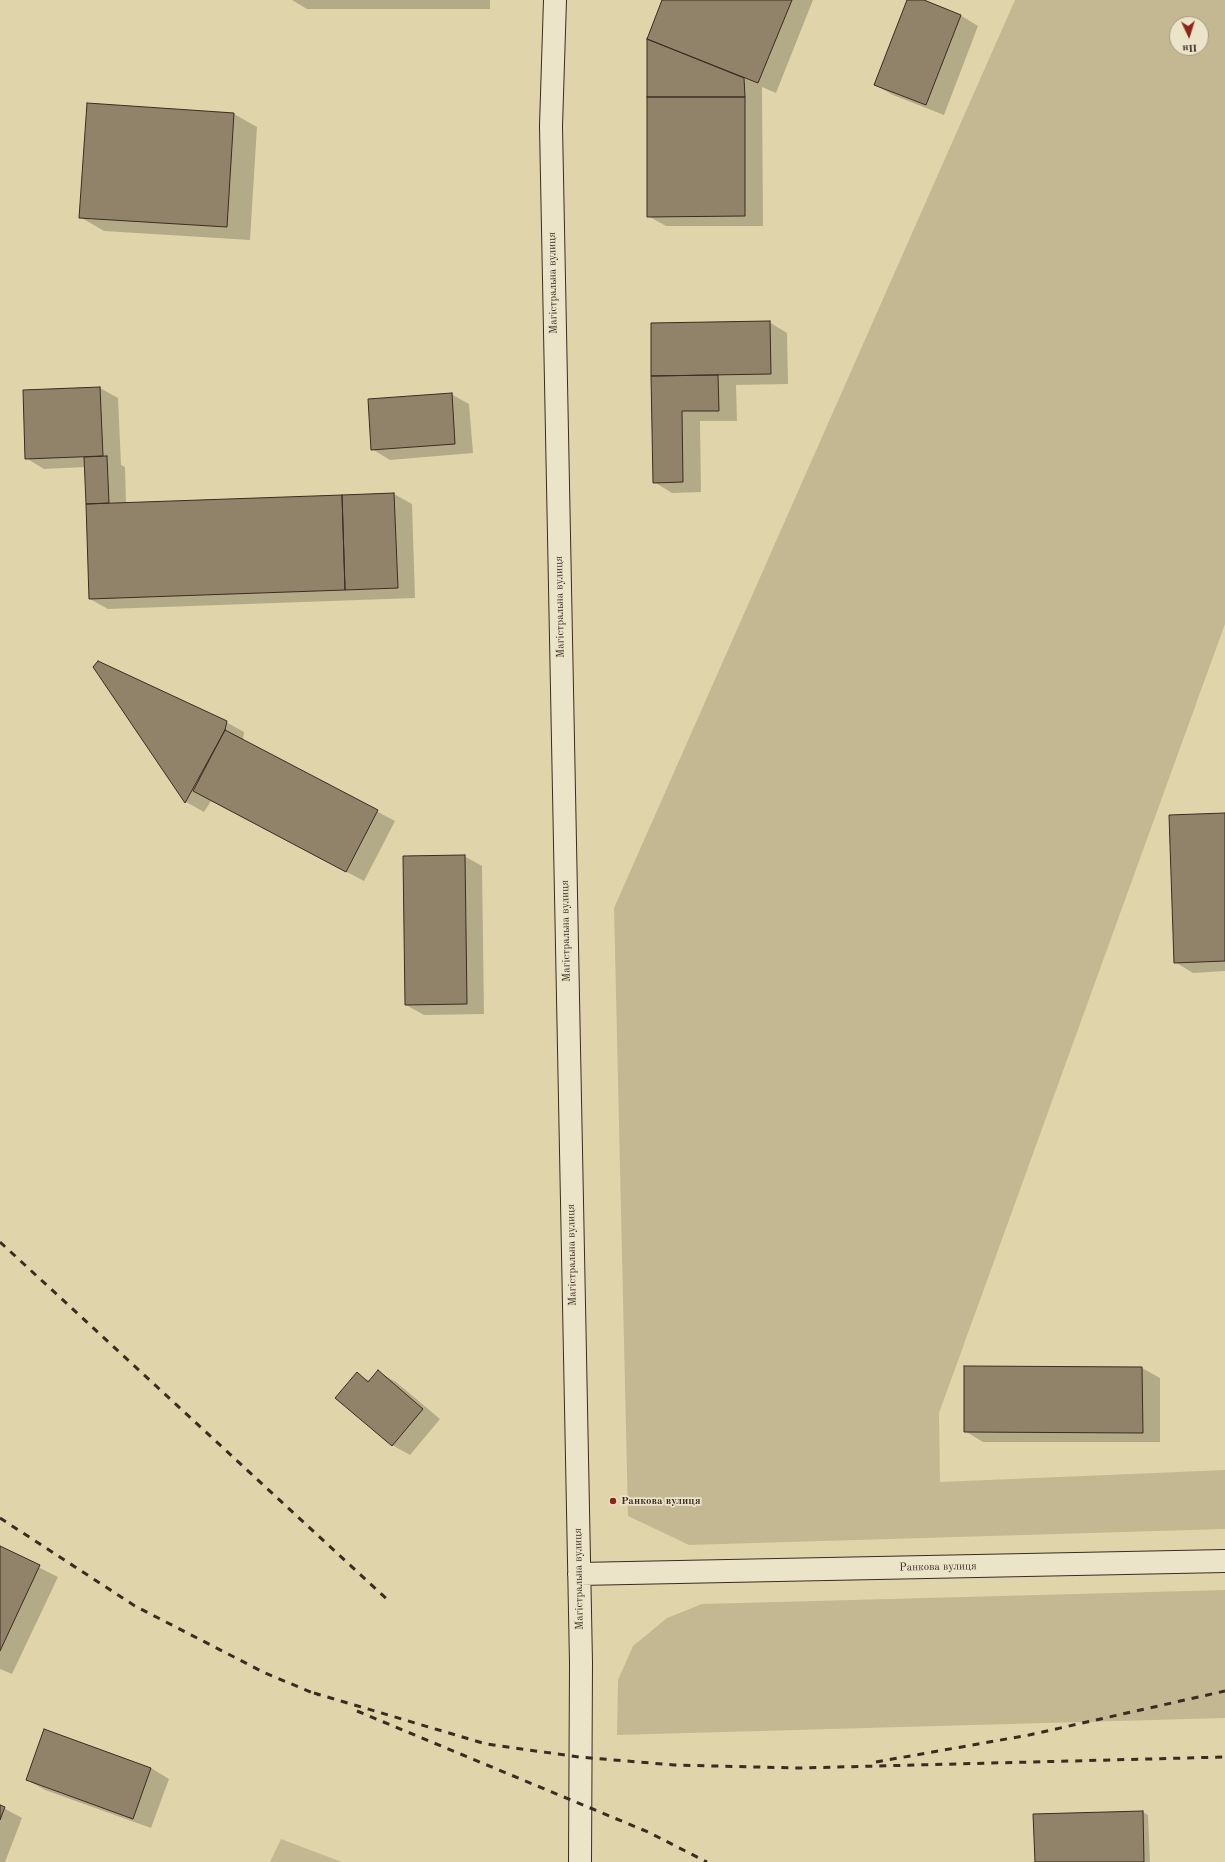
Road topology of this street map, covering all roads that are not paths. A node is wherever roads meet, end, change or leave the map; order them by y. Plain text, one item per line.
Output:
1 (555, 0) edge
2 (1225, 1561) edge
3 (579, 1574) junction
4 (580, 1862) edge

1 - 3 street, Магістральна вулиця
2 - 3 street, Ранкова вулиця
3 - 4 street, Магістральна вулиця

